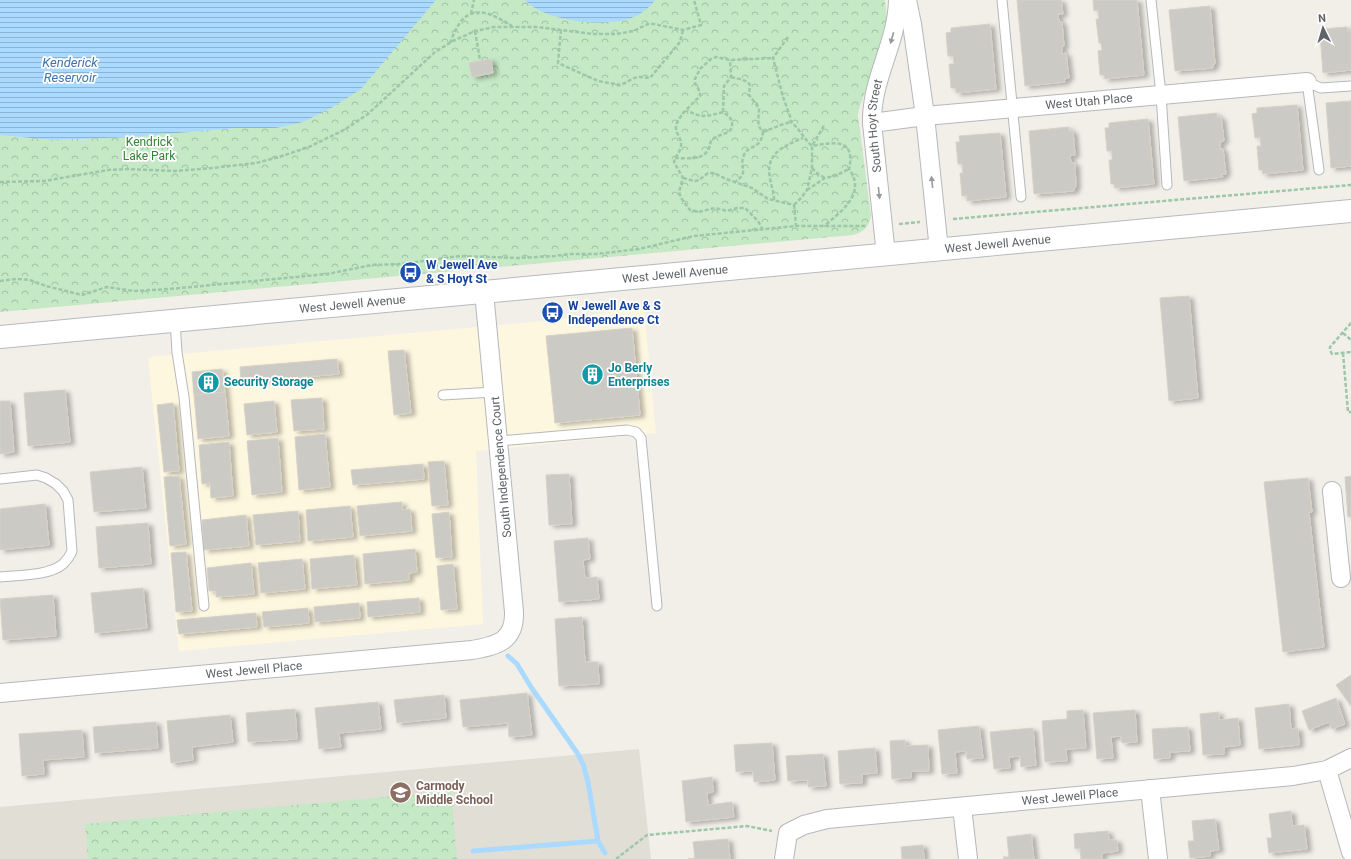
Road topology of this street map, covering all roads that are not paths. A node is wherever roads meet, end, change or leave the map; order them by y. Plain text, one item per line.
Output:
1 (898, 0) edge
2 (907, 0) edge
3 (1002, 0) edge
4 (1151, 0) edge
5 (1307, 82) junction
6 (1351, 86) edge
7 (1161, 95) junction
8 (1012, 108) junction
9 (925, 116) junction
10 (872, 123) junction
11 (1318, 170) dead end
12 (1167, 185) dead end
13 (1021, 198) dead end
14 (1351, 211) edge
15 (939, 250) junction
16 (886, 255) junction
17 (484, 292) junction
18 (175, 320) junction
19 (0, 337) edge
20 (494, 392) junction
21 (443, 395) dead end
22 (498, 441) junction
23 (0, 479) edge
24 (1332, 491) dead end
25 (1344, 542) edge
26 (0, 576) edge
27 (1341, 578) dead end
28 (204, 606) dead end
29 (657, 606) dead end
30 (506, 638) joint
31 (0, 693) edge
32 (1351, 758) edge
33 (1327, 770) junction
34 (1150, 789) junction
35 (962, 807) junction
36 (1351, 852) edge
37 (784, 859) edge
38 (968, 859) edge
39 (1158, 859) edge

1 -> 10 street, South Hoyt Street
2 - 9 street
3 - 8 lane
4 - 7 lane
5 - 6 lane
5 - 7 street, West Utah Place
5 - 11 lane
7 - 8 street, West Utah Place
7 - 12 lane
8 - 9 street, West Utah Place
8 - 13 lane
9 - 10 street, West Utah Place
15 -> 9 street
10 -> 16 street, South Hoyt Street
14 - 15 main road, West Jewell Avenue
15 - 16 main road, West Jewell Avenue
16 - 17 main road, West Jewell Avenue
17 - 18 main road, West Jewell Avenue
17 - 20 street, South Independence Court
18 - 19 main road, West Jewell Avenue
18 - 28 lane
20 - 21 lane
20 - 22 street, South Independence Court
22 - 29 lane
22 - 30 street, South Independence Court
23 - 26 lane
24 - 25 street
25 - 27 street
30 - 31 street, West Jewell Place
32 - 33 street, West Jewell Place
33 - 34 street, West Jewell Place
33 - 36 street
34 - 35 street, West Jewell Place
34 - 39 street
35 - 37 street, West Jewell Place
35 - 38 street

